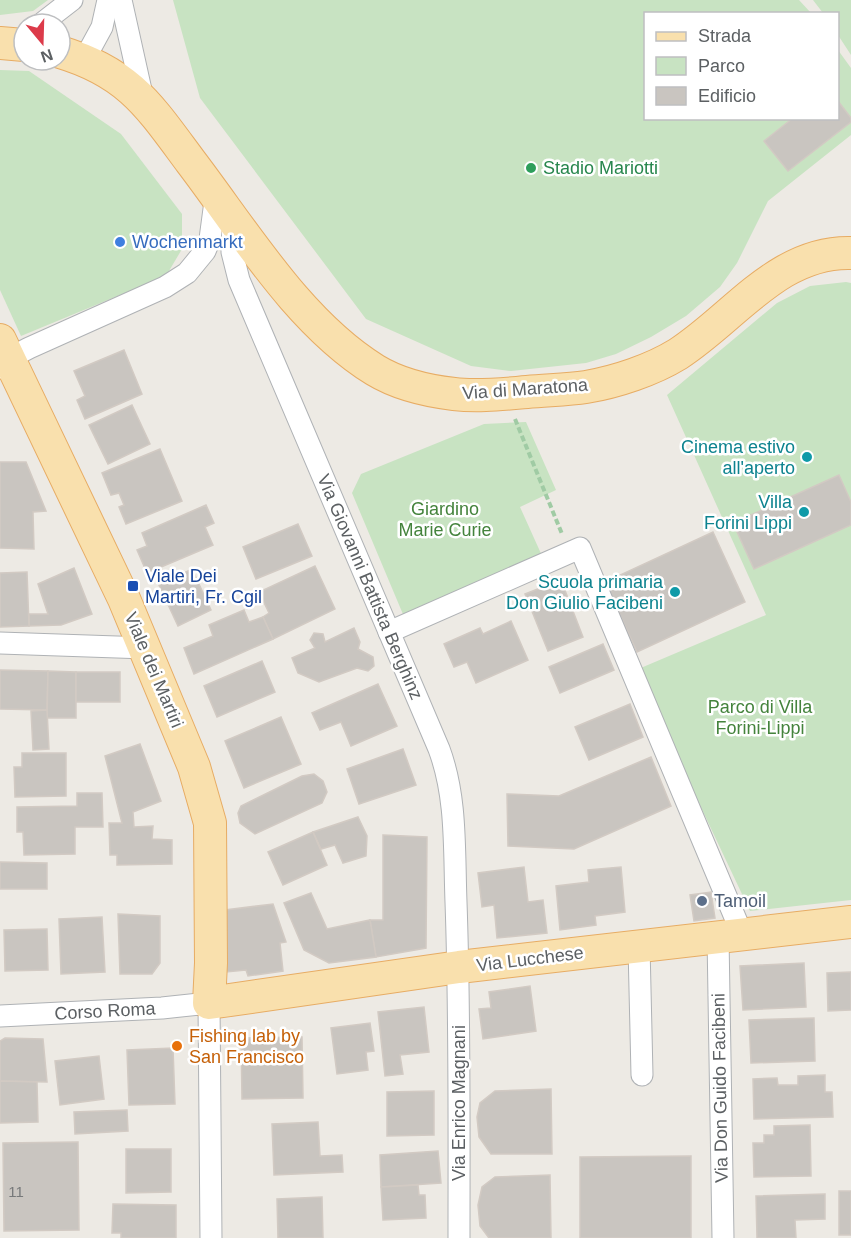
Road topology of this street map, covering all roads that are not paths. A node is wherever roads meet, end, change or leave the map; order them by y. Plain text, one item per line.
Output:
1 (72, 0) edge
2 (108, 0) edge
3 (120, 0) edge
4 (57, 12) edge
5 (72, 56) edge
6 (143, 99) junction
7 (225, 206) junction
8 (851, 253) edge
9 (3, 356) edge
10 (389, 632) junction
11 (0, 643) edge
12 (146, 648) junction
13 (851, 922) edge
14 (730, 936) junction
15 (639, 946) junction
16 (459, 967) junction
17 (209, 1003) junction
18 (0, 1016) edge
19 (642, 1075) dead end
20 (211, 1238) edge
21 (459, 1238) edge
22 (723, 1238) edge

1 - 4 street
2 - 5 street
3 - 6 street
5 - 6 main road, Via di Maratona
6 - 7 main road, Via di Maratona
7 - 8 main road, Via di Maratona
7 - 9 street
7 - 10 street, Via Giovanni Battista Berghinz
9 - 12 main road, Viale dei Martiri
10 - 14 street
10 - 16 street, Via Giovanni Battista Berghinz
11 - 12 street
12 - 17 main road, Viale dei Martiri
13 - 14 main road, Via Lucchese
14 - 15 main road, Via Lucchese
14 - 22 street, Via Don Guido Facibeni
15 - 16 main road, Via Lucchese
15 - 19 street
16 - 17 main road, Via Lucchese
16 - 21 street, Via Enrico Magnani
17 - 18 street, Corso Roma
17 - 20 street

